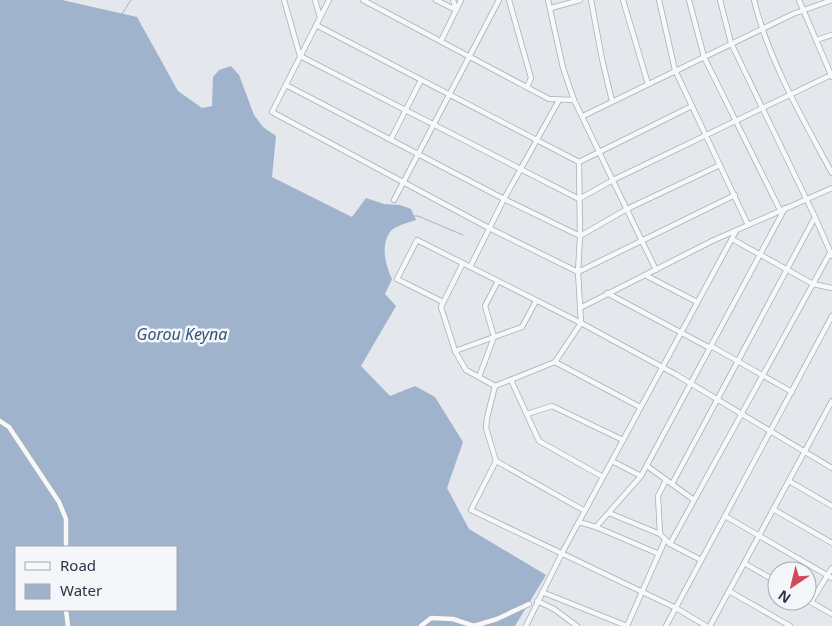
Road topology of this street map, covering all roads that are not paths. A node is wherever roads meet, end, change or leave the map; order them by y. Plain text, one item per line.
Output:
1 (284, 0) edge
2 (315, 0) edge
3 (329, 0) edge
4 (363, 0) edge
5 (436, 0) edge
6 (453, 0) edge
7 (461, 0) edge
8 (499, 0) edge
9 (509, 0) edge
10 (548, 0) edge
11 (580, 0) edge
12 (591, 0) edge
13 (623, 0) edge
14 (659, 0) edge
15 (689, 0) edge
16 (720, 0) edge
17 (754, 0) edge
18 (799, 0) edge
19 (832, 0) edge
20 (370, 2) edge
21 (551, 8) junction
22 (456, 10) junction
23 (803, 10) junction
24 (320, 17) junction
25 (316, 25) junction
26 (761, 29) junction
27 (832, 35) edge
28 (816, 40) junction
29 (441, 41) junction
30 (731, 43) junction
31 (300, 56) junction
32 (470, 56) junction
33 (704, 57) junction
34 (675, 70) junction
35 (832, 76) edge
36 (421, 80) junction
37 (648, 84) junction
38 (286, 85) junction
39 (527, 87) junction
40 (448, 94) junction
41 (791, 94) junction
42 (559, 100) junction
43 (574, 100) junction
44 (612, 101) junction
45 (692, 106) junction
46 (763, 108) junction
47 (406, 110) junction
48 (583, 116) junction
49 (735, 121) junction
50 (433, 125) junction
51 (706, 136) junction
52 (391, 139) junction
53 (536, 140) junction
54 (600, 152) junction
55 (418, 154) junction
56 (578, 162) junction
57 (720, 165) junction
58 (520, 170) junction
59 (832, 173) edge
60 (613, 180) junction
61 (403, 182) junction
62 (832, 188) edge
63 (734, 195) junction
64 (504, 199) junction
65 (579, 199) junction
66 (807, 199) junction
67 (394, 200) dead end
68 (627, 209) junction
69 (782, 209) junction
70 (816, 217) junction
71 (748, 225) junction
72 (489, 228) junction
73 (736, 231) junction
74 (580, 236) junction
75 (732, 240) junction
76 (642, 241) junction
77 (831, 254) edge
78 (760, 255) junction
79 (463, 264) junction
80 (470, 267) junction
81 (656, 270) junction
82 (787, 270) junction
83 (578, 272) junction
84 (645, 275) junction
85 (498, 281) junction
86 (813, 284) junction
87 (832, 288) edge
88 (607, 293) junction
89 (536, 301) junction
90 (443, 302) junction
91 (697, 302) junction
92 (580, 308) junction
93 (832, 316) edge
94 (581, 323) junction
95 (681, 332) junction
96 (494, 337) junction
97 (711, 347) junction
98 (454, 350) junction
99 (738, 361) junction
100 (555, 362) junction
101 (662, 367) junction
102 (763, 375) junction
103 (478, 377) junction
104 (512, 380) junction
105 (691, 383) junction
106 (496, 386) junction
107 (792, 392) junction
108 (718, 399) junction
109 (832, 401) edge
110 (640, 407) junction
111 (527, 414) junction
112 (742, 414) junction
113 (0, 421) edge
114 (770, 431) junction
115 (622, 440) junction
116 (805, 451) junction
117 (612, 461) junction
118 (496, 462) junction
119 (647, 466) junction
120 (832, 468) edge
121 (642, 476) junction
122 (603, 477) junction
123 (666, 480) junction
124 (789, 481) junction
125 (672, 484) junction
126 (694, 500) junction
127 (832, 506) edge
128 (773, 509) junction
129 (585, 511) junction
130 (609, 512) junction
131 (725, 516) junction
132 (579, 522) junction
133 (596, 527) junction
134 (660, 534) junction
135 (759, 536) junction
136 (665, 540) junction
137 (832, 543) edge
138 (670, 544) junction
139 (66, 546) edge
140 (562, 553) junction
141 (659, 554) junction
142 (701, 560) junction
143 (744, 563) junction
144 (832, 568) edge
145 (767, 576) edge
146 (830, 577) edge
147 (729, 591) junction
148 (542, 592) junction
149 (642, 592) junction
150 (817, 592) edge
151 (537, 601) junction
152 (528, 604) dead end
153 (817, 606) edge
154 (676, 608) junction
155 (66, 611) edge
156 (832, 614) edge
157 (68, 626) edge
158 (421, 626) edge
159 (474, 626) edge
160 (526, 626) edge
161 (577, 626) edge
162 (626, 626) edge
163 (666, 626) edge
164 (706, 626) edge
165 (710, 626) edge
166 (790, 626) edge

1 - 31 street
2 - 24 street
3 - 24 street
4 - 20 street
5 - 22 street
6 - 22 street
7 - 22 street
8 - 32 street
9 - 39 street
10 - 21 street
11 - 21 street
12 - 44 street
13 - 37 street
14 - 34 street
15 - 33 street
16 - 30 street
17 - 26 street
18 - 23 street
19 - 23 street
20 - 29 street
21 - 43 street
22 - 29 street
23 - 26 street
23 - 28 street
24 - 25 street
25 - 31 street
25 - 36 street
26 - 30 street
26 - 41 street
27 - 28 street
28 - 35 street
29 - 32 street
30 - 33 street
30 - 46 street
31 - 38 street
31 - 47 street
32 - 39 street
32 - 40 street
33 - 34 street
33 - 49 street
34 - 37 street
34 - 45 street
35 - 41 street
36 - 40 street
36 - 47 street
37 - 44 street
38 - 52 street
38 - 61 street
39 - 42 street
40 - 50 street
40 - 53 street
41 - 46 street
41 - 59 street
42 - 43 street
42 - 53 street
43 - 48 street
44 - 48 street
45 - 51 street
45 - 54 street
46 - 49 street
46 - 66 street
47 - 50 street
47 - 52 street
48 - 54 street
49 - 51 street
49 - 69 street
50 - 55 street
50 - 58 street
51 - 57 street
51 - 60 street
52 - 55 street
53 - 56 street
53 - 58 street
54 - 56 street
54 - 60 street
55 - 61 street
55 - 64 street
56 - 65 street
57 - 63 street
57 - 68 street
58 - 64 street
58 - 65 street
60 - 65 street
60 - 68 street
61 - 67 street
61 - 72 street
62 - 66 street
63 - 71 street
63 - 76 street
64 - 72 street
64 - 74 street
65 - 74 street
66 - 69 street
66 - 70 street
68 - 74 street
68 - 76 street
69 - 71 street
69 - 78 street
70 - 77 street
70 - 82 street
71 - 73 street
72 - 80 street
72 - 83 street
73 - 75 street
73 - 81 street
74 - 83 street
75 - 78 street
75 - 91 street
76 - 81 street
76 - 83 street
77 - 86 street
78 - 82 street
78 - 97 street
79 - 80 street
79 - 90 street
79 - 90 street
80 - 85 street
81 - 84 street
82 - 86 street
82 - 99 street
83 - 92 street
84 - 88 street
84 - 91 street
85 - 89 street
85 - 96 street
86 - 87 street
86 - 102 street
88 - 92 street
88 - 95 street
89 - 94 street
89 - 96 street
90 - 98 street
91 - 95 street
92 - 94 street
93 - 107 street
94 - 100 street
94 - 101 street
95 - 97 street
95 - 101 street
96 - 98 street
96 - 103 street
97 - 99 street
97 - 105 street
98 - 103 street
99 - 102 street
99 - 108 street
100 - 104 street
100 - 110 street
101 - 105 street
101 - 110 street
102 - 107 street
102 - 112 street
103 - 106 street
104 - 106 street
104 - 111 street
105 - 108 street
105 - 119 street
106 - 118 street
107 - 114 street
108 - 112 street
108 - 125 street
109 - 116 street
110 - 115 street
111 - 115 street
111 - 122 street
112 - 114 street
112 - 126 street
113 - 139 street
114 - 116 street
114 - 131 street
115 - 117 street
116 - 120 street
116 - 124 street
117 - 121 street
117 - 122 street
118 - 129 street
118 - 140 street
119 - 121 street
119 - 123 street
121 - 130 street
122 - 129 street
123 - 125 street
123 - 134 street
124 - 127 street
124 - 128 street
125 - 126 street
126 - 138 street
128 - 135 street
128 - 137 street
129 - 132 street
130 - 133 street
130 - 134 street
131 - 135 street
131 - 142 street
132 - 133 street
132 - 140 street
133 - 141 street
134 - 136 street
135 - 143 street
135 - 146 street
136 - 138 street
136 - 141 street
138 - 142 street
140 - 148 street
140 - 149 street
141 - 149 street
142 - 154 street
143 - 145 street
143 - 147 street
144 - 146 street
146 - 150 street
147 - 165 street
147 - 166 street
148 - 151 street
148 - 162 street
149 - 154 street
149 - 162 street
151 - 160 street
151 - 161 street
152 - 159 street
153 - 156 street
154 - 163 street
154 - 164 street
155 - 157 street
158 - 159 street

